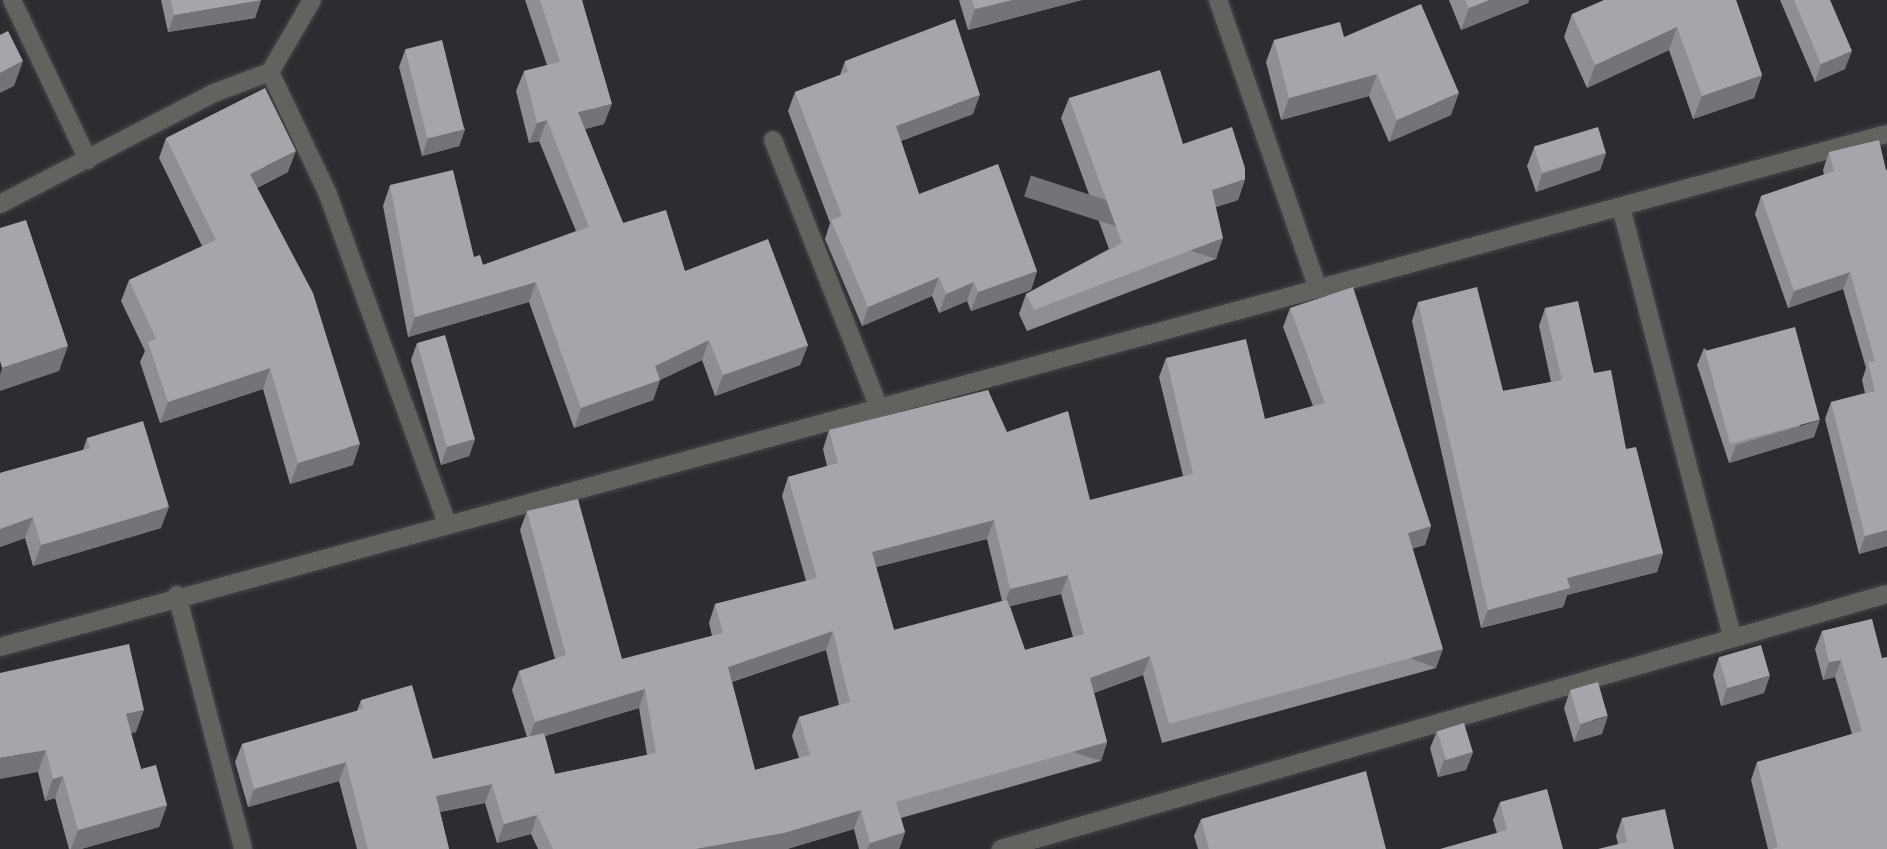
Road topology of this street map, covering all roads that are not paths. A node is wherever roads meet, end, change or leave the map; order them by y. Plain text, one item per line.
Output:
1 (12, 0) edge
2 (312, 0) edge
3 (1218, 0) edge
4 (270, 72) junction
5 (1887, 134) edge
6 (773, 140) dead end
7 (88, 160) junction
8 (0, 204) edge
9 (1621, 207) junction
10 (1317, 285) junction
11 (878, 405) junction
12 (447, 524) junction
13 (1887, 594) edge
14 (177, 595) junction
15 (1732, 636) junction
16 (0, 647) edge
17 (243, 849) edge
18 (1001, 849) edge

1 - 7 street
2 - 4 street
3 - 10 street
4 - 7 street
4 - 12 street
5 - 9 street
6 - 11 street
7 - 8 street
9 - 10 street
9 - 15 street
10 - 11 street
11 - 12 street
12 - 14 street
13 - 15 street
14 - 16 street
14 - 17 street
15 - 18 street

